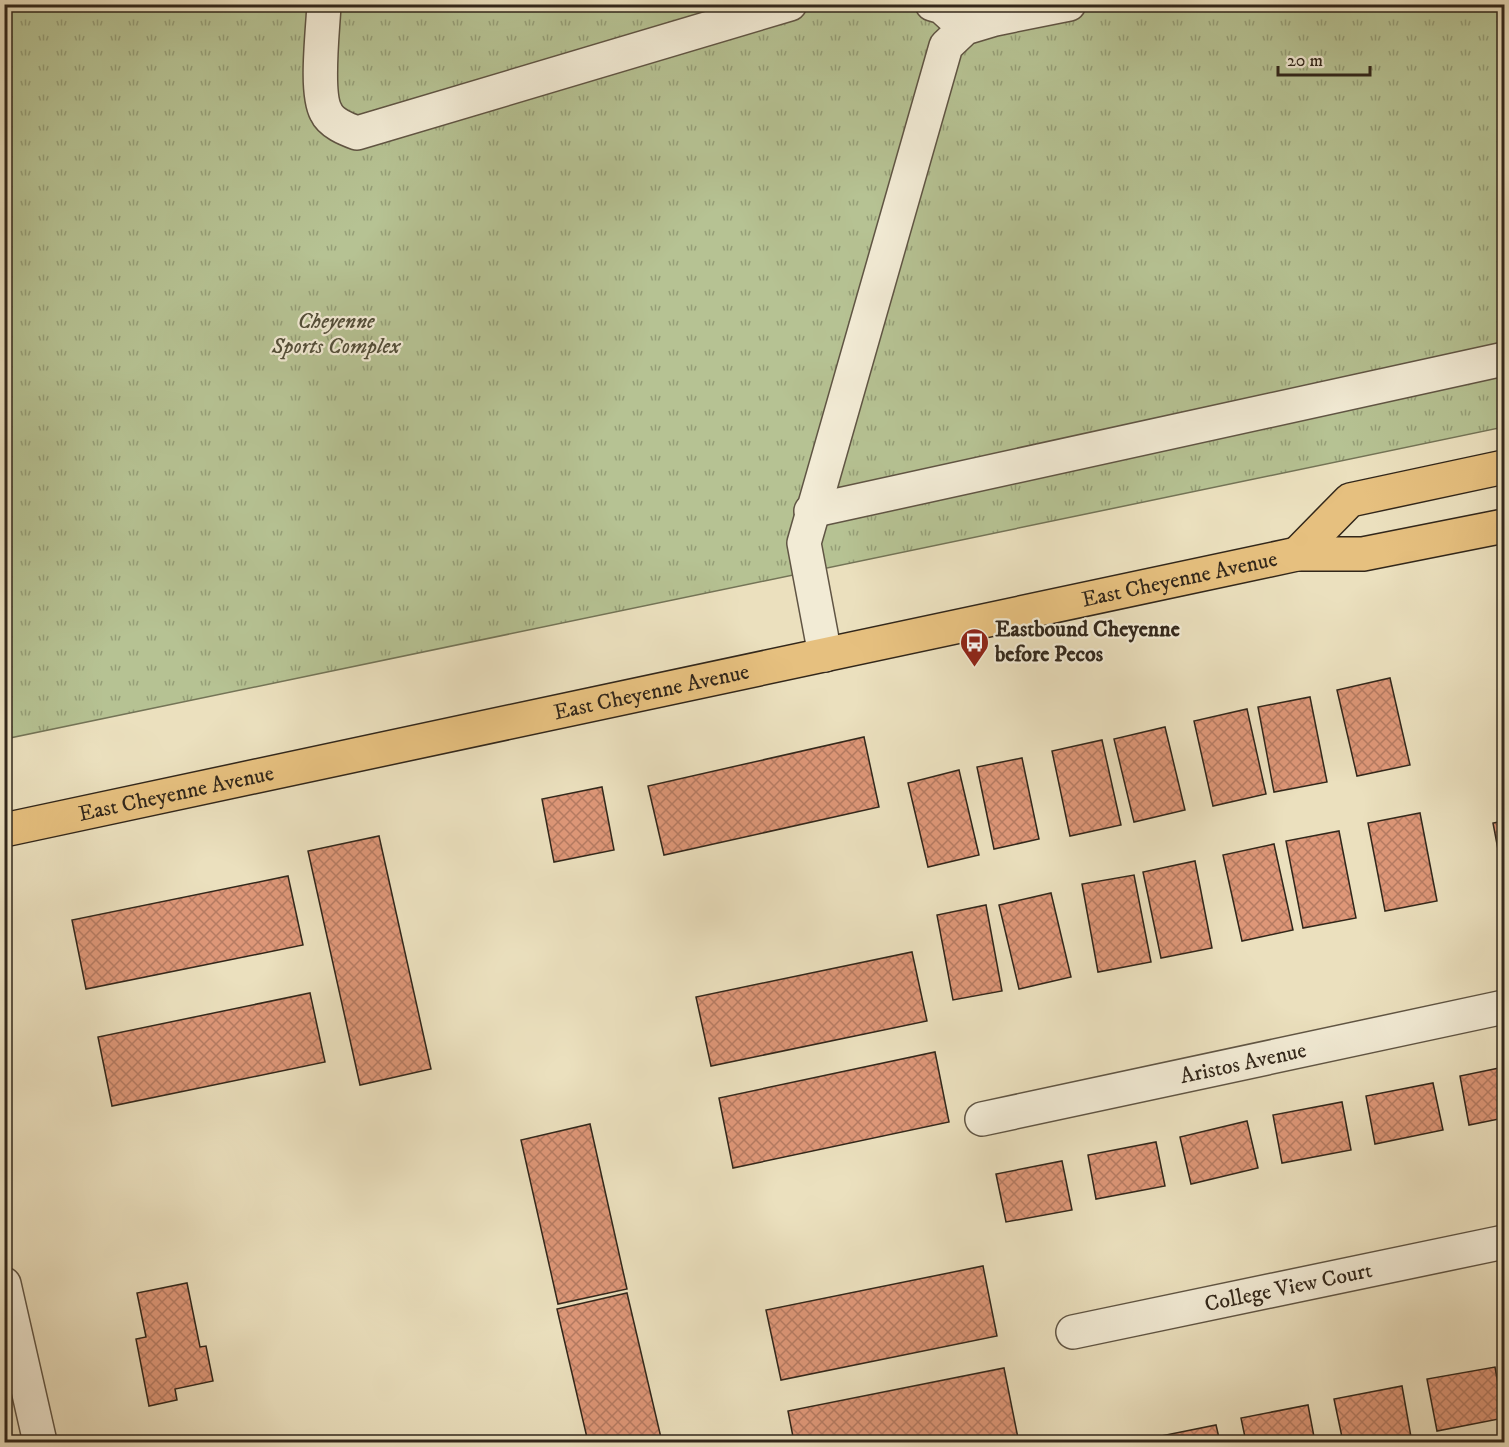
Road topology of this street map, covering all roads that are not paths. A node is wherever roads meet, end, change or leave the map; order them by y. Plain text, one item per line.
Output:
1 (324, 4) edge
2 (790, 4) edge
3 (932, 4) edge
4 (1069, 4) edge
5 (965, 28) junction
6 (1504, 358) edge
7 (1504, 467) edge
8 (811, 511) junction
9 (1504, 526) edge
10 (1297, 554) junction
11 (825, 655) junction
12 (4, 830) edge
13 (1504, 1007) edge
14 (982, 1119) dead end
15 (1504, 1242) edge
16 (4, 1284) edge
17 (1073, 1332) dead end
18 (40, 1443) edge

1 - 2 street
3 - 5 street
4 - 5 street
5 - 8 street
6 - 8 street
7 - 10 main road, East Cheyenne Avenue
8 - 11 street
9 - 10 main road, East Cheyenne Avenue
10 - 11 main road, East Cheyenne Avenue
11 - 12 main road, East Cheyenne Avenue
13 - 14 street, Aristos Avenue
15 - 17 street, College View Court
16 - 18 street

